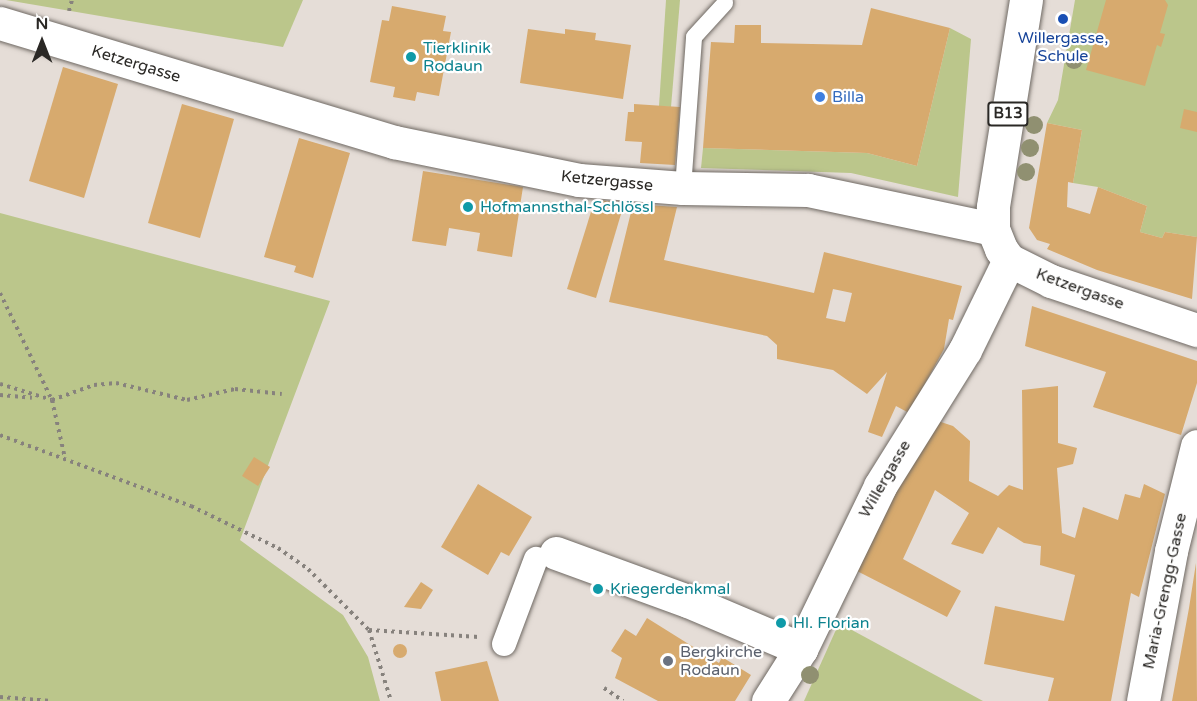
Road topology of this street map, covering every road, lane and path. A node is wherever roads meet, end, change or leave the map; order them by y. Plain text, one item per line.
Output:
1 (1026, 0) edge
2 (725, 3) dead end
3 (0, 23) edge
4 (683, 188) junction
5 (993, 229) junction
6 (1009, 260) junction
7 (0, 293) edge
8 (1197, 330) edge
9 (0, 384) edge
10 (282, 394) dead end
11 (0, 395) edge
12 (52, 400) junction
13 (0, 435) edge
14 (1197, 446) edge
15 (66, 459) junction
16 (546, 556) joint
17 (369, 630) junction
18 (504, 644) joint
19 (801, 649) junction
20 (604, 688) dead end
21 (0, 697) edge
22 (52, 701) edge
23 (391, 701) edge
24 (623, 701) edge
25 (768, 701) edge
26 (1143, 701) edge

1 - 5 street, B13
2 - 4 lane
3 - 4 street, Ketzergasse
4 - 5 street, Ketzergasse
5 - 6 street, B13
6 - 8 street, Ketzergasse
6 - 19 street, Willergasse
7 - 12 path
9 - 12 path
10 - 12 path
11 - 12 path
12 - 15 path
13 - 15 path
14 - 26 street, Maria-Grengg-Gasse
15 - 17 path
16 - 18 street
16 - 19 street
17 - 18 path
17 - 23 path
19 - 25 street, Willergasse
20 - 24 path
21 - 22 path

